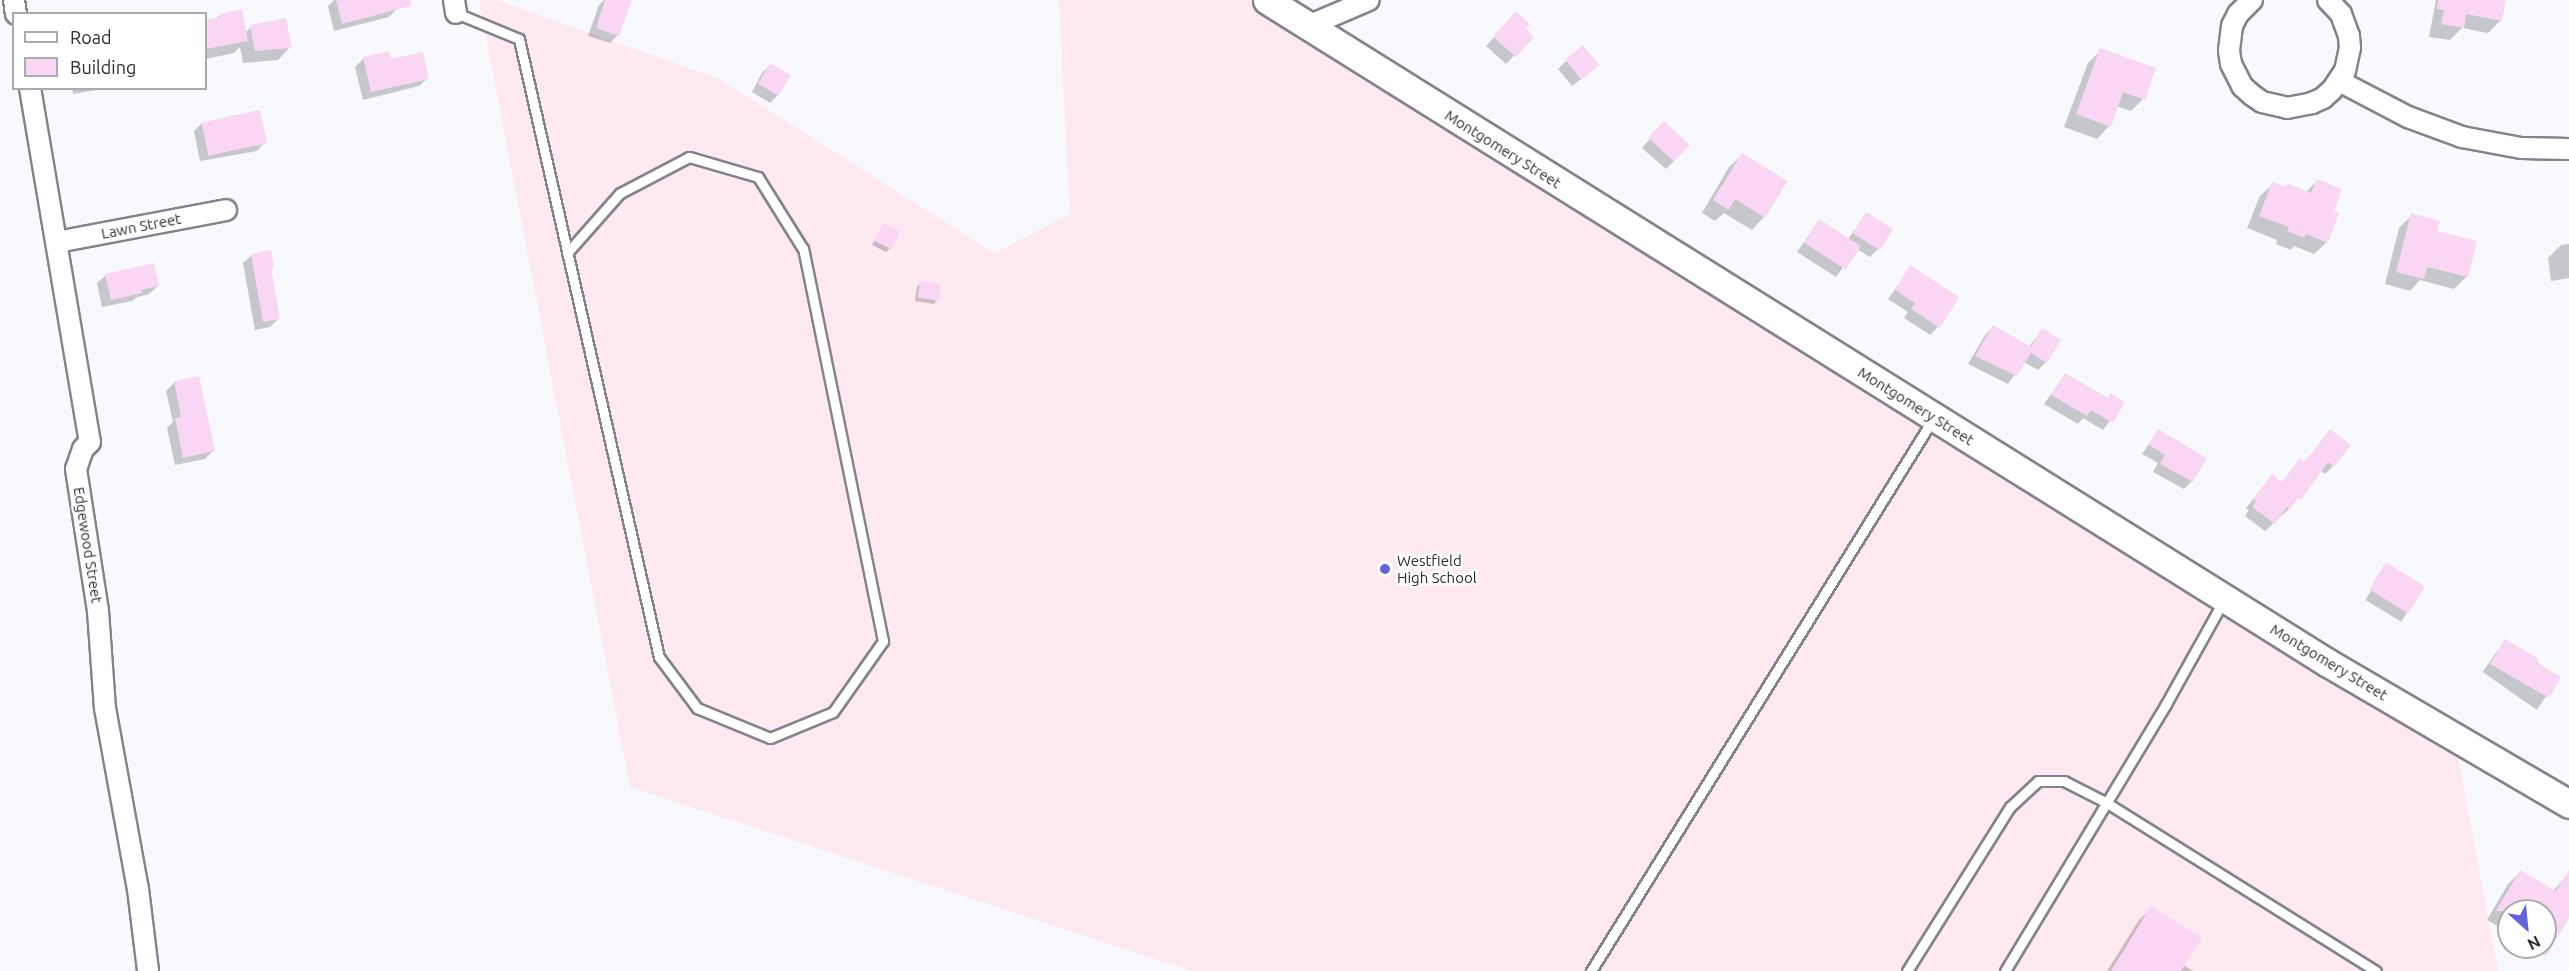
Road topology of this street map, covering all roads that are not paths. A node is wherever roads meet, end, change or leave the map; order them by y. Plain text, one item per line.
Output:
1 (1267, 0) edge
2 (1369, 0) edge
3 (2252, 0) edge
4 (2328, 0) edge
5 (455, 7) edge
6 (1308, 26) junction
7 (2340, 81) junction
8 (30, 90) edge
9 (2569, 149) edge
10 (226, 210) dead end
11 (57, 242) junction
12 (567, 253) junction
13 (1934, 417) junction
14 (2225, 597) junction
15 (2107, 803) junction
16 (2569, 804) edge
17 (147, 971) edge
18 (1591, 971) edge
19 (1907, 971) edge
20 (2005, 971) edge
21 (2376, 971) edge

1 - 6 main road, Montgomery Street
2 - 6 street
3 - 7 street
4 - 7 street
5 - 12 lane
6 - 13 main road, Montgomery Street
7 - 9 street
8 - 11 street, Edgewood Street
10 - 11 street, Lawn Street
11 - 17 street, Edgewood Street
12 - 12 lane
13 - 14 main road, Montgomery Street
13 - 18 lane
14 - 15 lane
14 - 16 main road, Montgomery Street
15 - 19 lane
15 - 20 lane
15 - 21 lane

